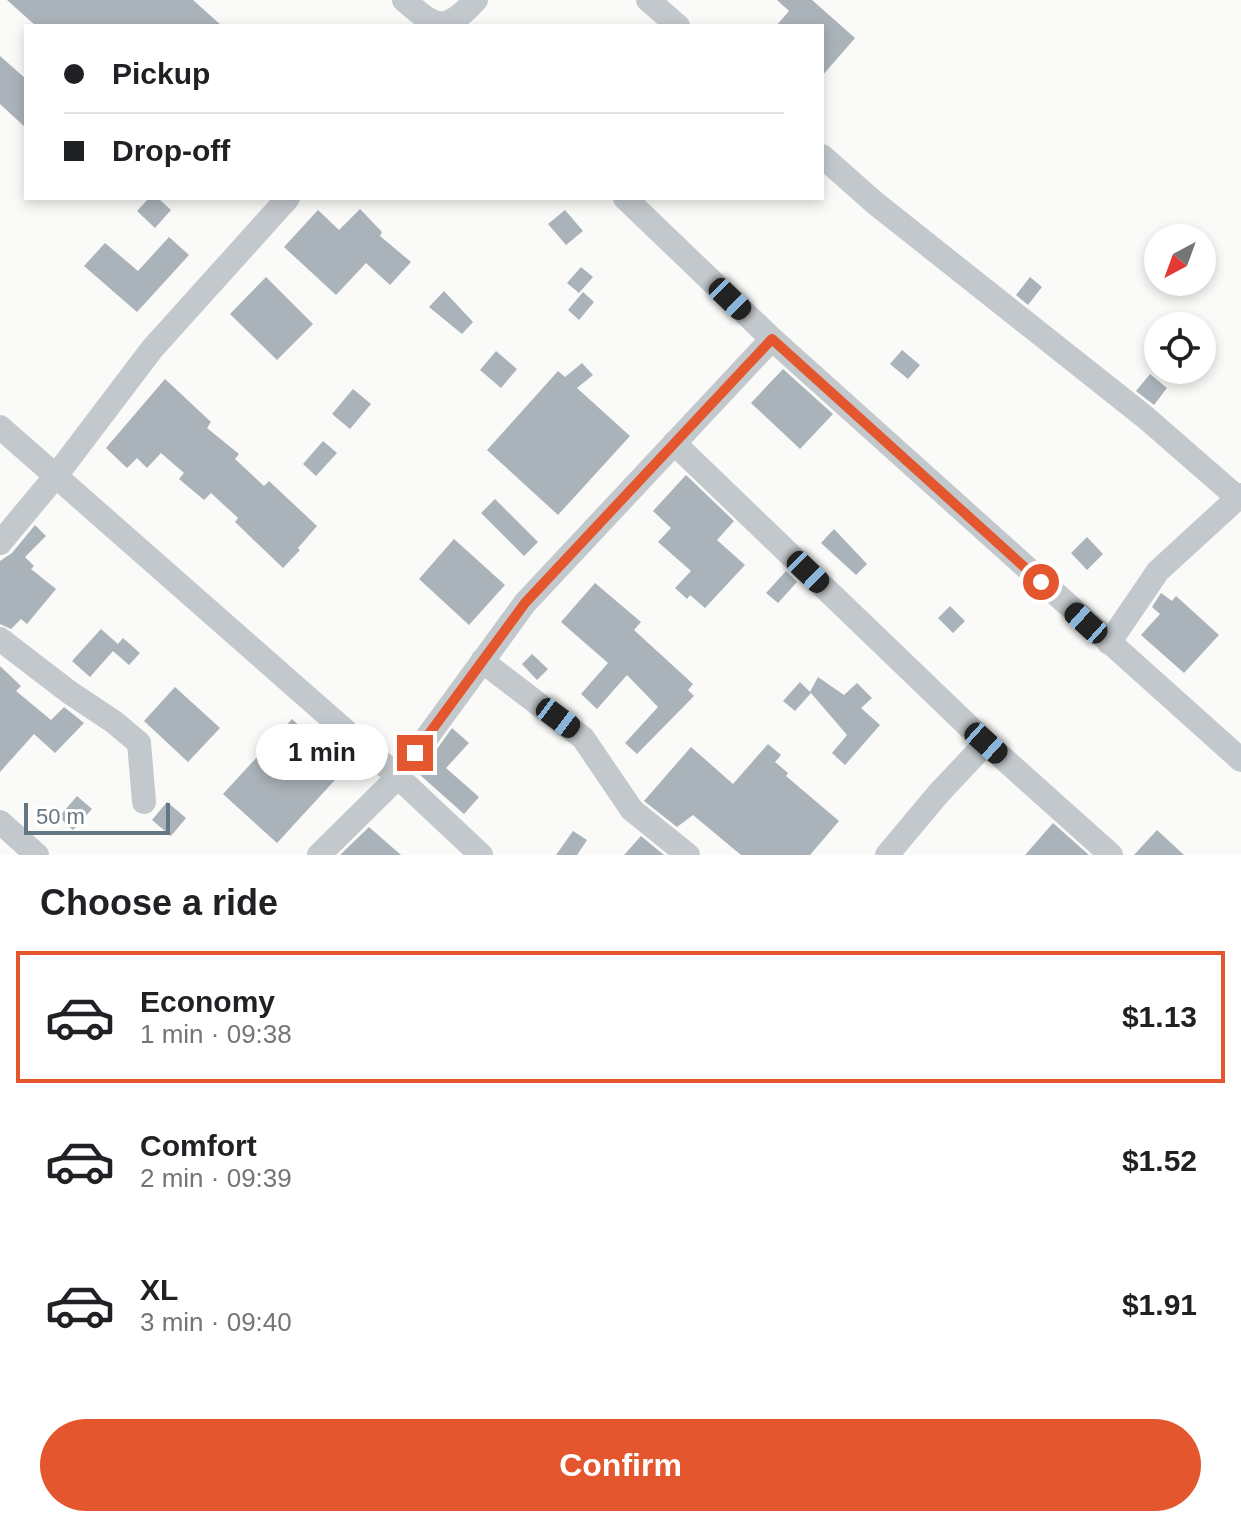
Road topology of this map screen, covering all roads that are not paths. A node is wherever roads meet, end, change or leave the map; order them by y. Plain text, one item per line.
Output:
1 (404, 0) edge
2 (476, 0) edge
3 (648, 0) edge
4 (440, 24) edge
5 (448, 24) edge
6 (676, 24) edge
7 (824, 158) edge
8 (286, 200) edge
9 (627, 200) edge
10 (772, 339) junction
11 (0, 427) edge
12 (674, 443) junction
13 (55, 477) junction
14 (1240, 496) edge
15 (0, 543) edge
16 (0, 639) edge
17 (1109, 643) junction
18 (482, 661) junction
19 (986, 743) junction
20 (1241, 760) edge
21 (398, 777) junction
22 (144, 802) dead end
23 (0, 822) edge
24 (466, 850) edge
25 (37, 855) edge
26 (319, 855) edge
27 (688, 855) edge
28 (887, 855) edge
29 (1111, 855) edge

1 - 4 street
2 - 5 street
3 - 6 street
7 - 14 street
8 - 13 street
9 - 10 street
10 - 12 street
10 - 17 street
11 - 13 street
12 - 18 street
12 - 19 street
13 - 15 street
13 - 21 street
14 - 17 street
16 - 22 street
17 - 20 street
18 - 21 street
18 - 27 street
19 - 28 street
19 - 29 street
21 - 24 street
21 - 26 street
23 - 25 street

